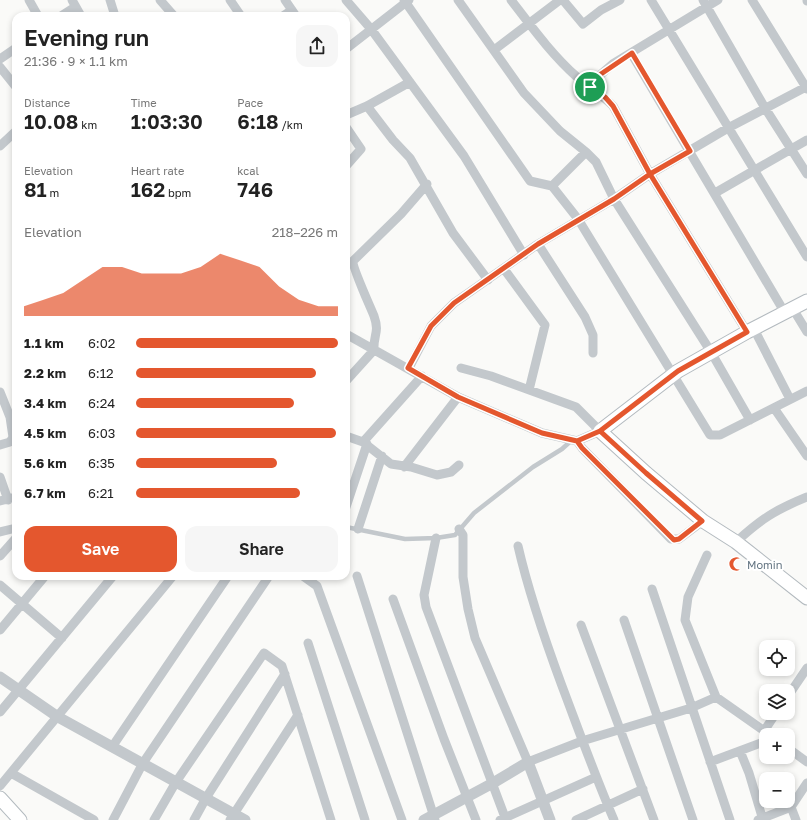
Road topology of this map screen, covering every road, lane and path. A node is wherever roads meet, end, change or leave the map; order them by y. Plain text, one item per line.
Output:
1 (28, 0) edge
2 (110, 0) edge
3 (160, 0) edge
4 (230, 0) edge
5 (285, 0) edge
6 (346, 0) edge
7 (458, 0) edge
8 (511, 0) edge
9 (561, 0) edge
10 (620, 0) edge
11 (652, 0) edge
12 (718, 0) edge
13 (752, 0) edge
14 (406, 1) edge
15 (74, 3) edge
16 (705, 3) edge
17 (36, 12) edge
18 (65, 12) edge
19 (79, 12) edge
20 (114, 12) edge
21 (170, 12) edge
22 (238, 12) edge
23 (293, 12) edge
24 (530, 24) junction
25 (370, 29) junction
26 (669, 30) junction
27 (350, 46) edge
28 (494, 50) junction
29 (12, 51) edge
30 (632, 53) junction
31 (0, 59) edge
32 (0, 67) edge
33 (12, 80) edge
34 (410, 82) junction
35 (590, 87) junction
36 (806, 88) edge
37 (367, 106) junction
38 (765, 108) junction
39 (350, 113) edge
40 (728, 128) junction
41 (350, 133) edge
42 (12, 135) edge
43 (807, 140) edge
44 (0, 146) edge
45 (791, 149) junction
46 (690, 151) junction
47 (586, 152) junction
48 (350, 161) edge
49 (754, 170) junction
50 (650, 174) junction
51 (807, 174) edge
52 (427, 184) junction
53 (552, 186) junction
54 (715, 193) junction
55 (614, 199) junction
56 (578, 219) junction
57 (538, 244) junction
58 (524, 255) junction
59 (807, 257) edge
60 (504, 269) junction
61 (488, 280) junction
62 (807, 301) edge
63 (789, 311) junction
64 (750, 331) junction
65 (807, 332) edge
66 (350, 336) edge
67 (374, 350) junction
68 (711, 352) junction
69 (593, 353) dead end
70 (408, 368) junction
71 (461, 368) dead end
72 (673, 375) junction
73 (422, 376) junction
74 (350, 377) edge
75 (529, 390) junction
76 (807, 391) edge
77 (0, 392) edge
78 (458, 397) junction
79 (790, 399) junction
80 (774, 408) junction
81 (750, 420) junction
82 (12, 427) edge
83 (600, 431) junction
84 (350, 437) edge
85 (12, 440) edge
86 (575, 440) junction
87 (365, 443) junction
88 (0, 445) edge
89 (382, 456) junction
90 (807, 456) edge
91 (459, 465) dead end
92 (404, 467) junction
93 (0, 476) edge
94 (350, 494) edge
95 (807, 497) edge
96 (8, 499) edge
97 (702, 521) junction
98 (350, 528) edge
99 (459, 528) junction
100 (12, 529) edge
101 (358, 529) junction
102 (0, 532) edge
103 (436, 538) junction
104 (12, 542) edge
105 (736, 542) junction
106 (518, 546) dead end
107 (707, 555) dead end
108 (0, 556) edge
109 (357, 576) dead end
110 (43, 580) edge
111 (110, 580) edge
112 (170, 580) edge
113 (225, 580) edge
114 (266, 580) edge
115 (309, 580) edge
116 (0, 585) edge
117 (652, 589) dead end
118 (807, 598) edge
119 (393, 599) dead end
120 (22, 604) junction
121 (624, 620) dead end
122 (581, 625) dead end
123 (0, 630) edge
124 (62, 638) junction
125 (308, 643) dead end
126 (807, 668) edge
127 (285, 674) junction
128 (0, 677) edge
129 (795, 686) edge
130 (18, 690) junction
131 (716, 697) junction
132 (691, 708) junction
133 (0, 712) edge
134 (298, 715) junction
135 (58, 717) junction
136 (658, 718) junction
137 (760, 728) edge
138 (621, 729) junction
139 (582, 741) junction
140 (759, 744) edge
141 (112, 747) junction
142 (740, 751) junction
143 (795, 752) edge
144 (806, 759) edge
145 (528, 762) junction
146 (710, 762) junction
147 (143, 763) junction
148 (11, 773) junction
149 (596, 777) junction
150 (176, 782) junction
151 (493, 783) junction
152 (807, 783) edge
153 (0, 786) edge
154 (643, 789) junction
155 (466, 797) junction
156 (0, 798) edge
157 (206, 798) junction
158 (542, 801) junction
159 (795, 802) edge
160 (608, 806) junction
161 (789, 808) edge
162 (792, 808) edge
163 (232, 817) edge
164 (15, 818) edge
165 (430, 818) edge
166 (503, 819) edge
167 (761, 819) edge
168 (94, 820) edge
169 (113, 820) edge
170 (154, 820) edge
171 (194, 820) edge
172 (246, 820) edge
173 (331, 820) edge
174 (365, 820) edge
175 (402, 820) edge
176 (476, 820) edge
177 (550, 820) edge
178 (576, 820) edge
179 (614, 820) edge
180 (654, 820) edge
181 (693, 820) edge
182 (730, 820) edge
183 (796, 820) edge

1 - 17 street
2 - 20 street
3 - 21 street
4 - 22 street
5 - 23 street
6 - 25 street
7 - 28 street
8 - 24 street
9 - 10 street
9 - 24 street
11 - 26 street
12 - 16 street
13 - 36 street
14 - 25 street
14 - 53 street
15 - 18 street
15 - 19 street
16 - 26 street
16 - 38 street
24 - 28 street
24 - 35 street
25 - 27 street
25 - 34 street
26 - 30 street
26 - 40 street
28 - 47 street
29 - 31 street
30 - 35 street
30 - 46 street
32 - 33 street
34 - 37 street
34 - 58 street
35 - 50 street
36 - 38 street
37 - 39 street
37 - 52 street
38 - 40 street
38 - 45 street
40 - 46 street
40 - 49 street
41 - 48 street
42 - 44 street
43 - 45 street
45 - 49 street
45 - 51 street
46 - 50 street
46 - 54 street
47 - 53 street
47 - 55 street
49 - 54 street
49 - 59 street
50 - 55 street
50 - 64 street
52 - 61 street
52 - 67 street
53 - 56 street
54 - 63 street
55 - 56 street
55 - 68 street
56 - 57 street
56 - 72 street
57 - 58 street
57 - 69 street
58 - 60 street
60 - 61 street
60 - 75 street
61 - 70 street
62 - 63 main road
63 - 64 main road
63 - 65 street
64 - 68 main road
64 - 79 street
66 - 67 street
67 - 70 street
67 - 74 street
68 - 72 main road
68 - 81 street
70 - 73 street
71 - 75 street
72 - 81 street
72 - 83 main road
73 - 78 street
73 - 87 street
75 - 83 street
76 - 79 street
77 - 82 street
78 - 86 street
78 - 92 street
79 - 80 street
80 - 81 street
80 - 90 street
83 - 86 street
83 - 97 main road
84 - 87 street
85 - 88 street
86 - 97 street
86 - 99 lane
87 - 89 street
87 - 94 street
89 - 92 street
89 - 101 street
91 - 92 street
93 - 96 street
95 - 105 street
97 - 105 main road
98 - 101 lane
99 - 103 lane
99 - 145 street
100 - 102 street
101 - 103 lane
103 - 151 street
104 - 108 street
105 - 118 main road
106 - 139 street
107 - 131 street
109 - 165 street
110 - 120 street
111 - 124 street
112 - 135 street
113 - 141 street
114 - 147 street
115 - 175 street
116 - 120 street
117 - 132 street
119 - 155 street
120 - 123 street
120 - 124 street
121 - 136 street
122 - 138 street
124 - 130 street
125 - 174 street
126 - 129 street
127 - 134 street
127 - 150 street
127 - 157 street
128 - 130 street
130 - 133 street
130 - 135 street
131 - 132 street
131 - 137 street
132 - 136 street
132 - 146 street
134 - 163 street
134 - 173 street
135 - 141 street
135 - 148 street
136 - 138 street
136 - 181 street
138 - 139 street
138 - 154 street
139 - 145 street
139 - 149 street
140 - 142 street
141 - 147 street
142 - 146 street
142 - 167 street
143 - 144 street
145 - 151 street
145 - 158 street
146 - 182 street
147 - 150 street
147 - 169 street
148 - 153 street
148 - 168 street
149 - 158 street
149 - 160 street
150 - 157 street
150 - 170 street
151 - 155 street
151 - 166 street
152 - 159 street
154 - 160 street
154 - 180 street
155 - 165 street
155 - 176 street
156 - 164 main road
157 - 163 street
157 - 171 street
158 - 166 street
158 - 177 street
160 - 178 street
160 - 179 street
161 - 167 street
162 - 183 street
163 - 172 street

